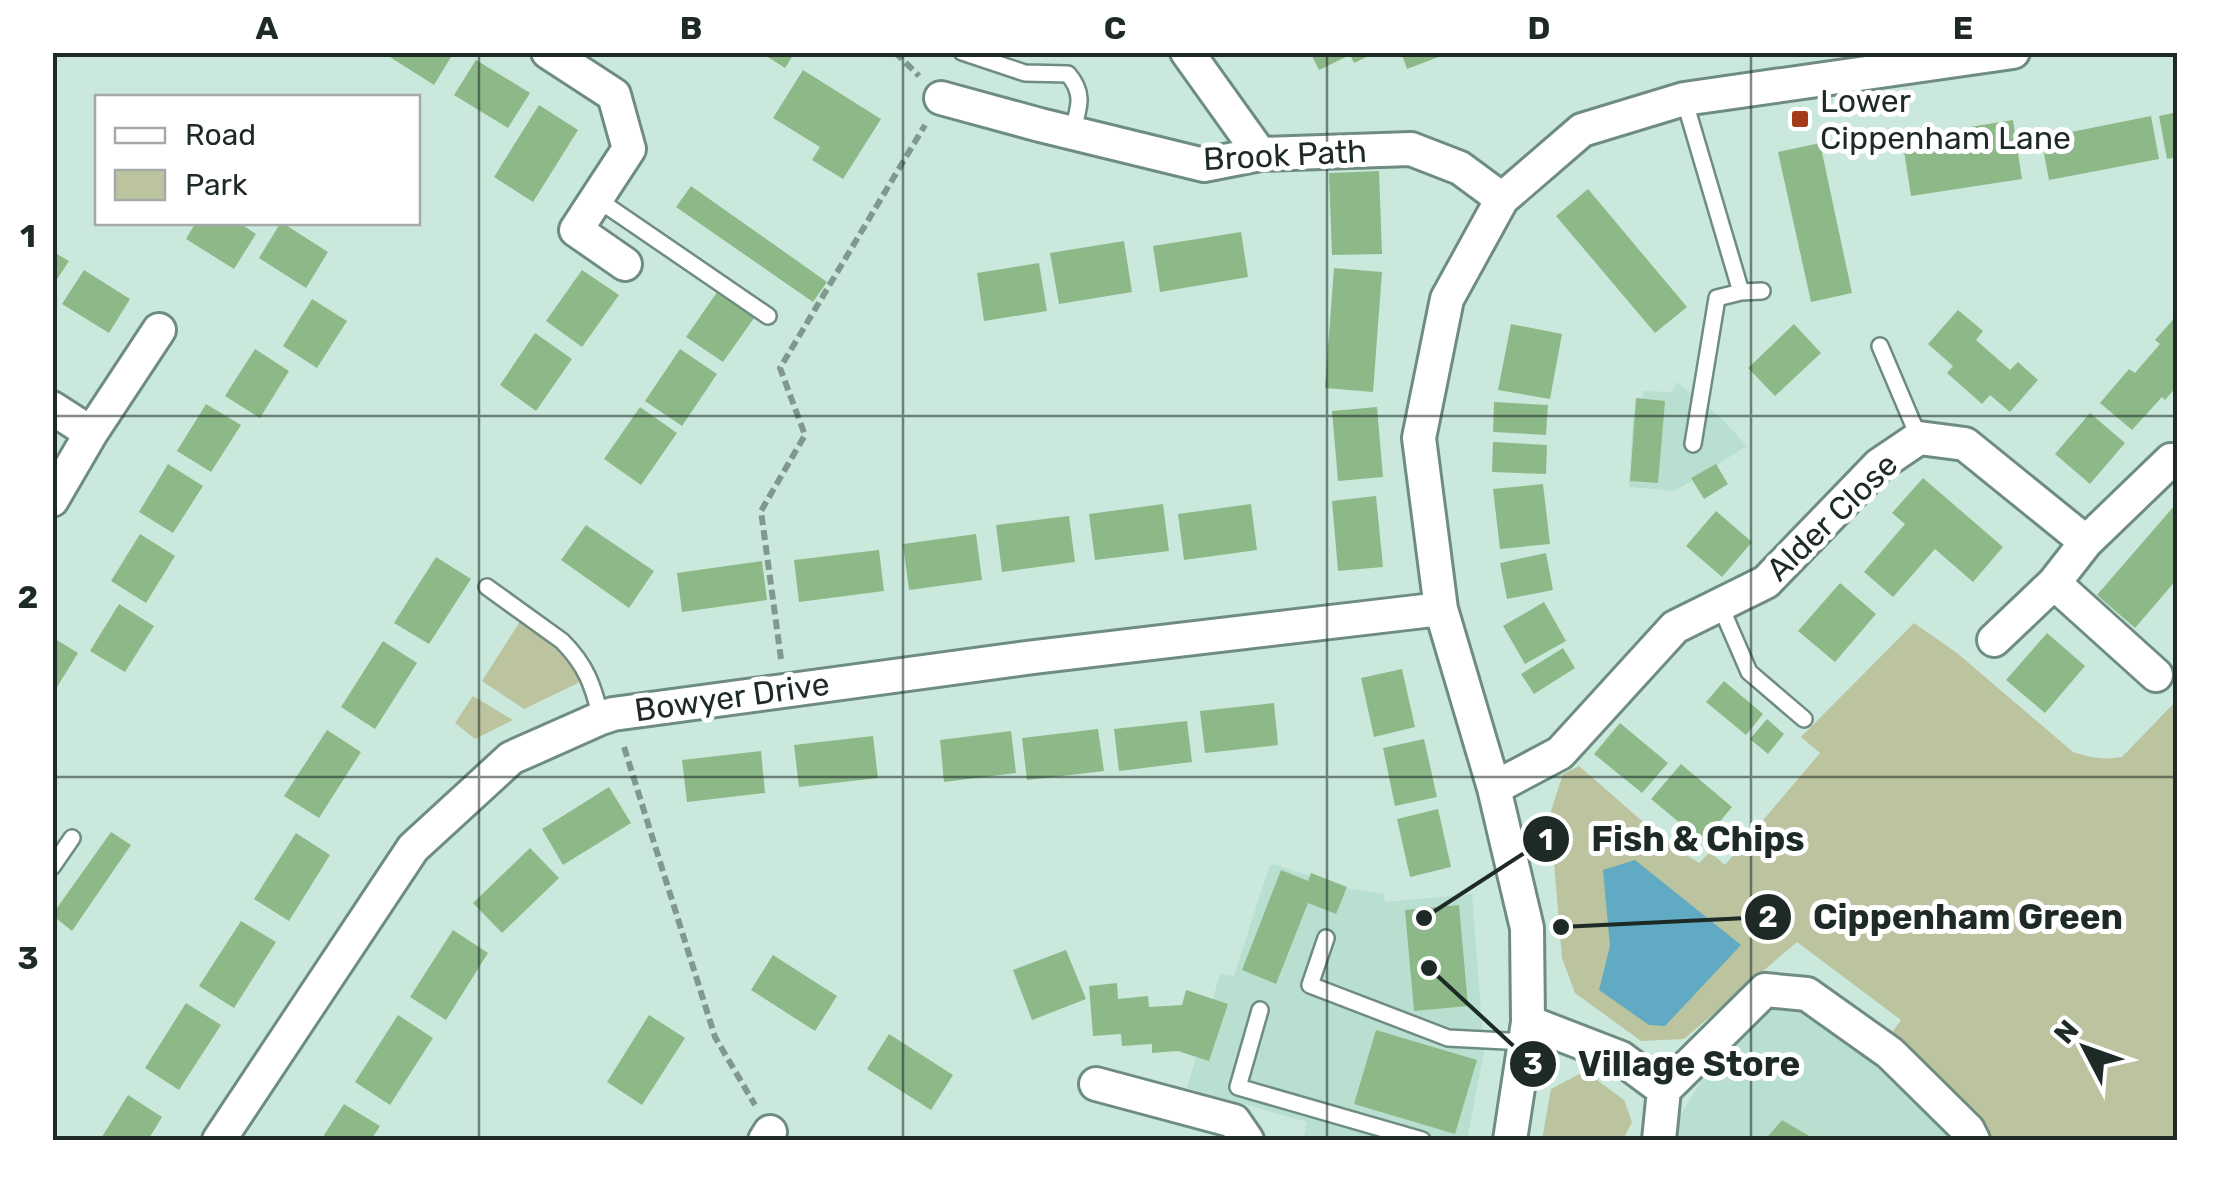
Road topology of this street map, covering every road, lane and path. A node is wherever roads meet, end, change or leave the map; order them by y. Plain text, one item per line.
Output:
1 (548, 52) edge
2 (962, 52) edge
3 (1187, 52) edge
4 (2013, 52) edge
5 (942, 98) joint
6 (1684, 100) junction
7 (1072, 133) junction
8 (1260, 154) junction
9 (596, 199) junction
10 (1502, 199) junction
11 (625, 264) dead end
12 (1762, 290) dead end
13 (1741, 292) junction
14 (768, 316) dead end
15 (159, 330) dead end
16 (1880, 346) dead end
17 (52, 408) edge
18 (91, 432) junction
19 (1919, 438) junction
20 (1693, 444) dead end
21 (2176, 459) edge
22 (52, 500) edge
23 (2086, 542) junction
24 (2054, 583) junction
25 (487, 587) dead end
26 (1720, 605) junction
27 (1441, 609) junction
28 (1994, 640) dead end
29 (2156, 675) dead end
30 (785, 690) junction
31 (607, 716) junction
32 (1804, 719) dead end
33 (1494, 788) junction
34 (72, 838) dead end
35 (52, 867) edge
36 (1326, 938) dead end
37 (1260, 1010) dead end
38 (1526, 1032) junction
39 (1096, 1084) dead end
40 (1664, 1090) junction
41 (768, 1136) edge
42 (219, 1140) edge
43 (1247, 1140) edge
44 (1422, 1140) edge
45 (1510, 1140) edge
46 (1659, 1140) edge
47 (1974, 1140) edge

1 - 9 street
2 - 7 lane
3 - 8 street
4 - 6 street
5 - 7 street, Brook Path
5 - 30 path
6 - 10 street
6 - 13 lane
7 - 8 street, Brook Path
8 - 10 street, Brook Path
9 - 11 street
9 - 14 lane
10 - 27 street
12 - 13 lane
13 - 20 lane
15 - 18 street
16 - 19 lane
17 - 18 street
18 - 22 street
19 - 23 street, Alder Close
19 - 26 street, Alder Close
21 - 23 street
23 - 24 street
24 - 28 street
24 - 29 street
25 - 31 lane
26 - 32 lane
26 - 33 street, Alder Close
27 - 30 street, Bowyer Drive
27 - 33 street
30 - 31 street, Bowyer Drive
31 - 41 path
31 - 42 street, Bowyer Drive
33 - 38 street
34 - 35 lane
36 - 38 lane
37 - 44 lane
38 - 40 street
38 - 45 street
39 - 43 street
40 - 46 street
40 - 47 street

